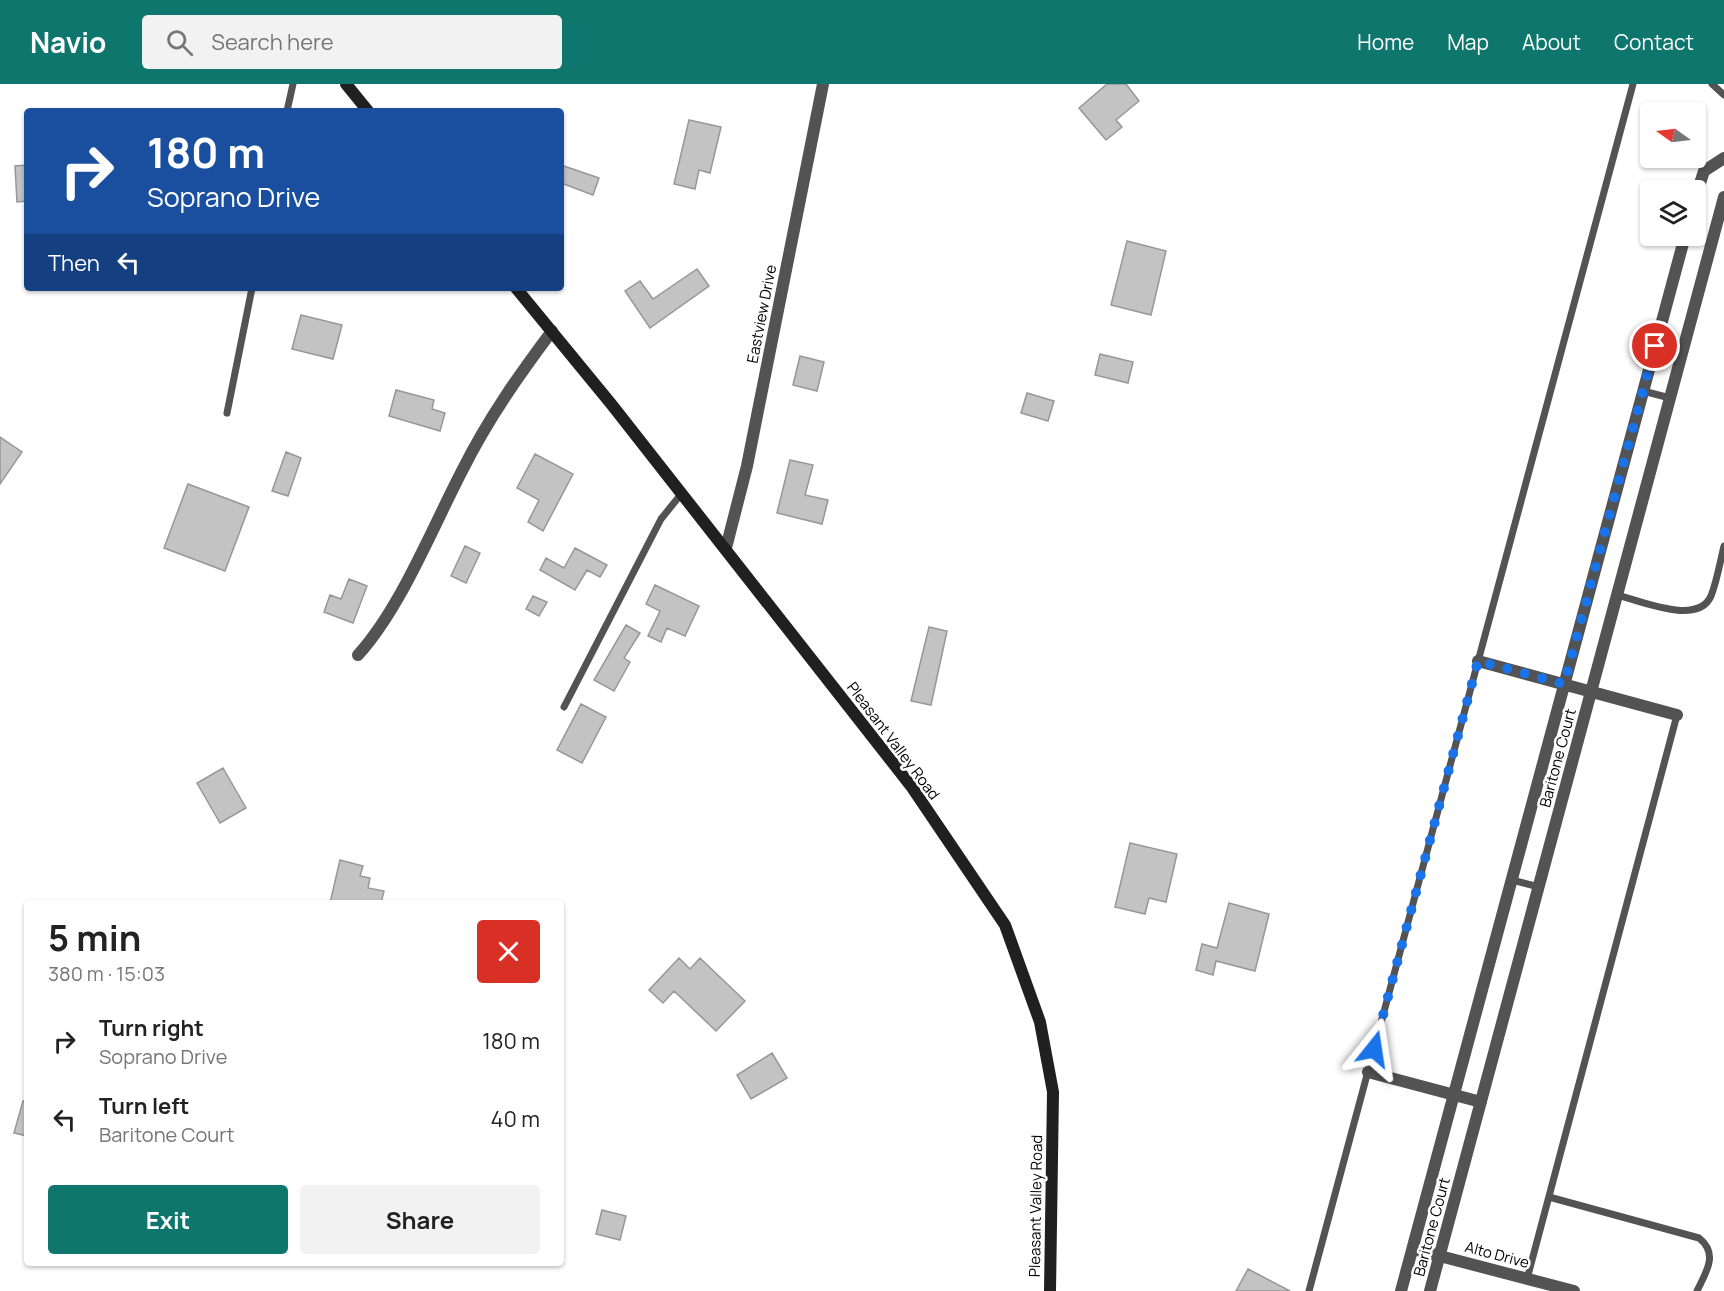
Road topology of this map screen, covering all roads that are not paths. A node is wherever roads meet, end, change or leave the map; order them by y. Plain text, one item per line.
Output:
1 (293, 84) edge
2 (346, 84) edge
3 (823, 84) edge
4 (1633, 84) edge
5 (1712, 84) edge
6 (1724, 95) edge
7 (288, 108) edge
8 (366, 108) edge
9 (1724, 158) edge
10 (1701, 180) edge
11 (1724, 197) edge
12 (1682, 246) edge
13 (251, 291) edge
14 (519, 291) edge
15 (552, 331) junction
16 (1643, 391) junction
17 (1670, 398) junction
18 (227, 413) dead end
19 (682, 493) junction
20 (1724, 546) edge
21 (726, 548) junction
22 (1617, 595) junction
23 (358, 655) dead end
24 (1478, 661) junction
25 (1564, 684) junction
26 (1591, 692) junction
27 (564, 707) dead end
28 (1677, 715) joint
29 (1512, 880) junction
30 (1539, 887) junction
31 (1368, 1072) junction
32 (1454, 1095) junction
33 (1481, 1102) junction
34 (1549, 1197) junction
35 (1413, 1249) junction
36 (1440, 1256) junction
37 (1527, 1279) junction
38 (1050, 1291) edge
39 (1309, 1291) edge
40 (1401, 1291) edge
41 (1430, 1291) edge
42 (1574, 1291) edge
43 (1697, 1291) edge

1 - 7 lane
2 - 8 street
3 - 21 street, Eastview Drive
4 - 24 lane
5 - 6 lane
9 - 10 street
11 - 17 street, Baritone Court
12 - 16 street, Baritone Court
13 - 18 lane
14 - 15 street, Pleasant Valley Road
15 - 19 street, Pleasant Valley Road
15 - 23 street
16 - 17 lane
16 - 25 street, Baritone Court
17 - 22 street, Baritone Court
19 - 21 street, Pleasant Valley Road
19 - 27 lane
20 - 22 lane
21 - 38 street, Pleasant Valley Road
22 - 26 street, Baritone Court
24 - 25 street
24 - 31 lane
25 - 26 street
25 - 29 street, Baritone Court
26 - 28 street
26 - 30 street, Baritone Court
28 - 34 lane
29 - 30 lane
29 - 32 street, Baritone Court
30 - 33 street, Baritone Court
31 - 32 street
31 - 39 lane
32 - 33 street
32 - 35 street, Baritone Court
33 - 36 street, Baritone Court
34 - 37 lane
34 - 43 lane
35 - 36 street, Alto Drive
35 - 40 street, Baritone Court
36 - 37 street, Alto Drive
36 - 41 street, Baritone Court
37 - 42 street, Alto Drive

